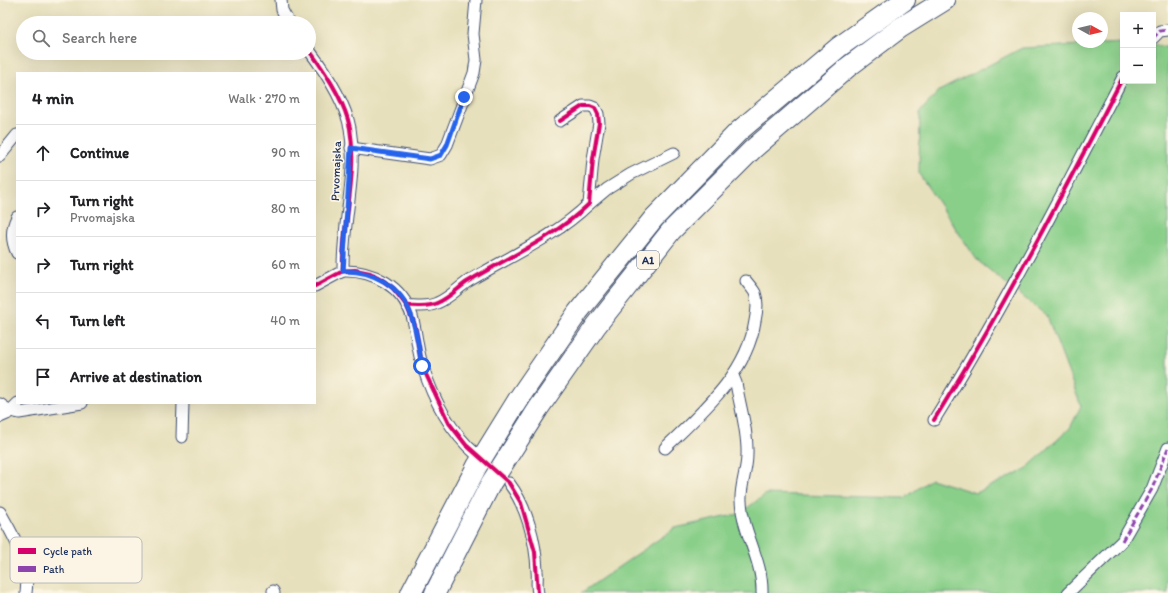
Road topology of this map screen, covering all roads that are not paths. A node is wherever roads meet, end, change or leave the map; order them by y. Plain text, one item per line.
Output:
1 (281, 0) edge
2 (476, 0) edge
3 (905, 0) edge
4 (945, 0) edge
5 (285, 16) edge
6 (1168, 30) edge
7 (1156, 35) edge
8 (316, 59) edge
9 (1120, 83) edge
10 (560, 121) dead end
11 (16, 136) edge
12 (351, 148) junction
13 (674, 153) dead end
14 (0, 156) edge
15 (589, 204) junction
16 (16, 219) edge
17 (16, 252) edge
18 (343, 271) junction
19 (746, 281) dead end
20 (316, 285) edge
21 (407, 306) junction
22 (732, 376) junction
23 (0, 404) edge
24 (76, 404) edge
25 (183, 404) edge
26 (14, 407) edge
27 (0, 417) edge
28 (934, 420) dead end
29 (182, 437) dead end
30 (665, 448) dead end
31 (1168, 448) edge
32 (477, 455) dead end
33 (509, 483) dead end
34 (0, 512) edge
35 (14, 537) edge
36 (411, 593) edge
37 (435, 593) edge
38 (538, 593) edge
39 (762, 593) edge
40 (1068, 593) edge

1 - 5 street
2 - 12 street
3 - 36 highway, A1
4 - 37 highway, A1
6 - 7 street
8 - 12 street, Prvomajska
9 - 28 street
10 - 15 street
11 - 14 street
12 - 18 street, Prvomajska
13 - 15 street
15 - 21 street
16 - 17 street
18 - 20 street
18 - 21 street
19 - 22 street
21 - 32 street
22 - 30 street
22 - 39 street
23 - 26 street
24 - 26 street
25 - 29 street
26 - 27 street
31 - 40 street
33 - 38 street
34 - 35 street

